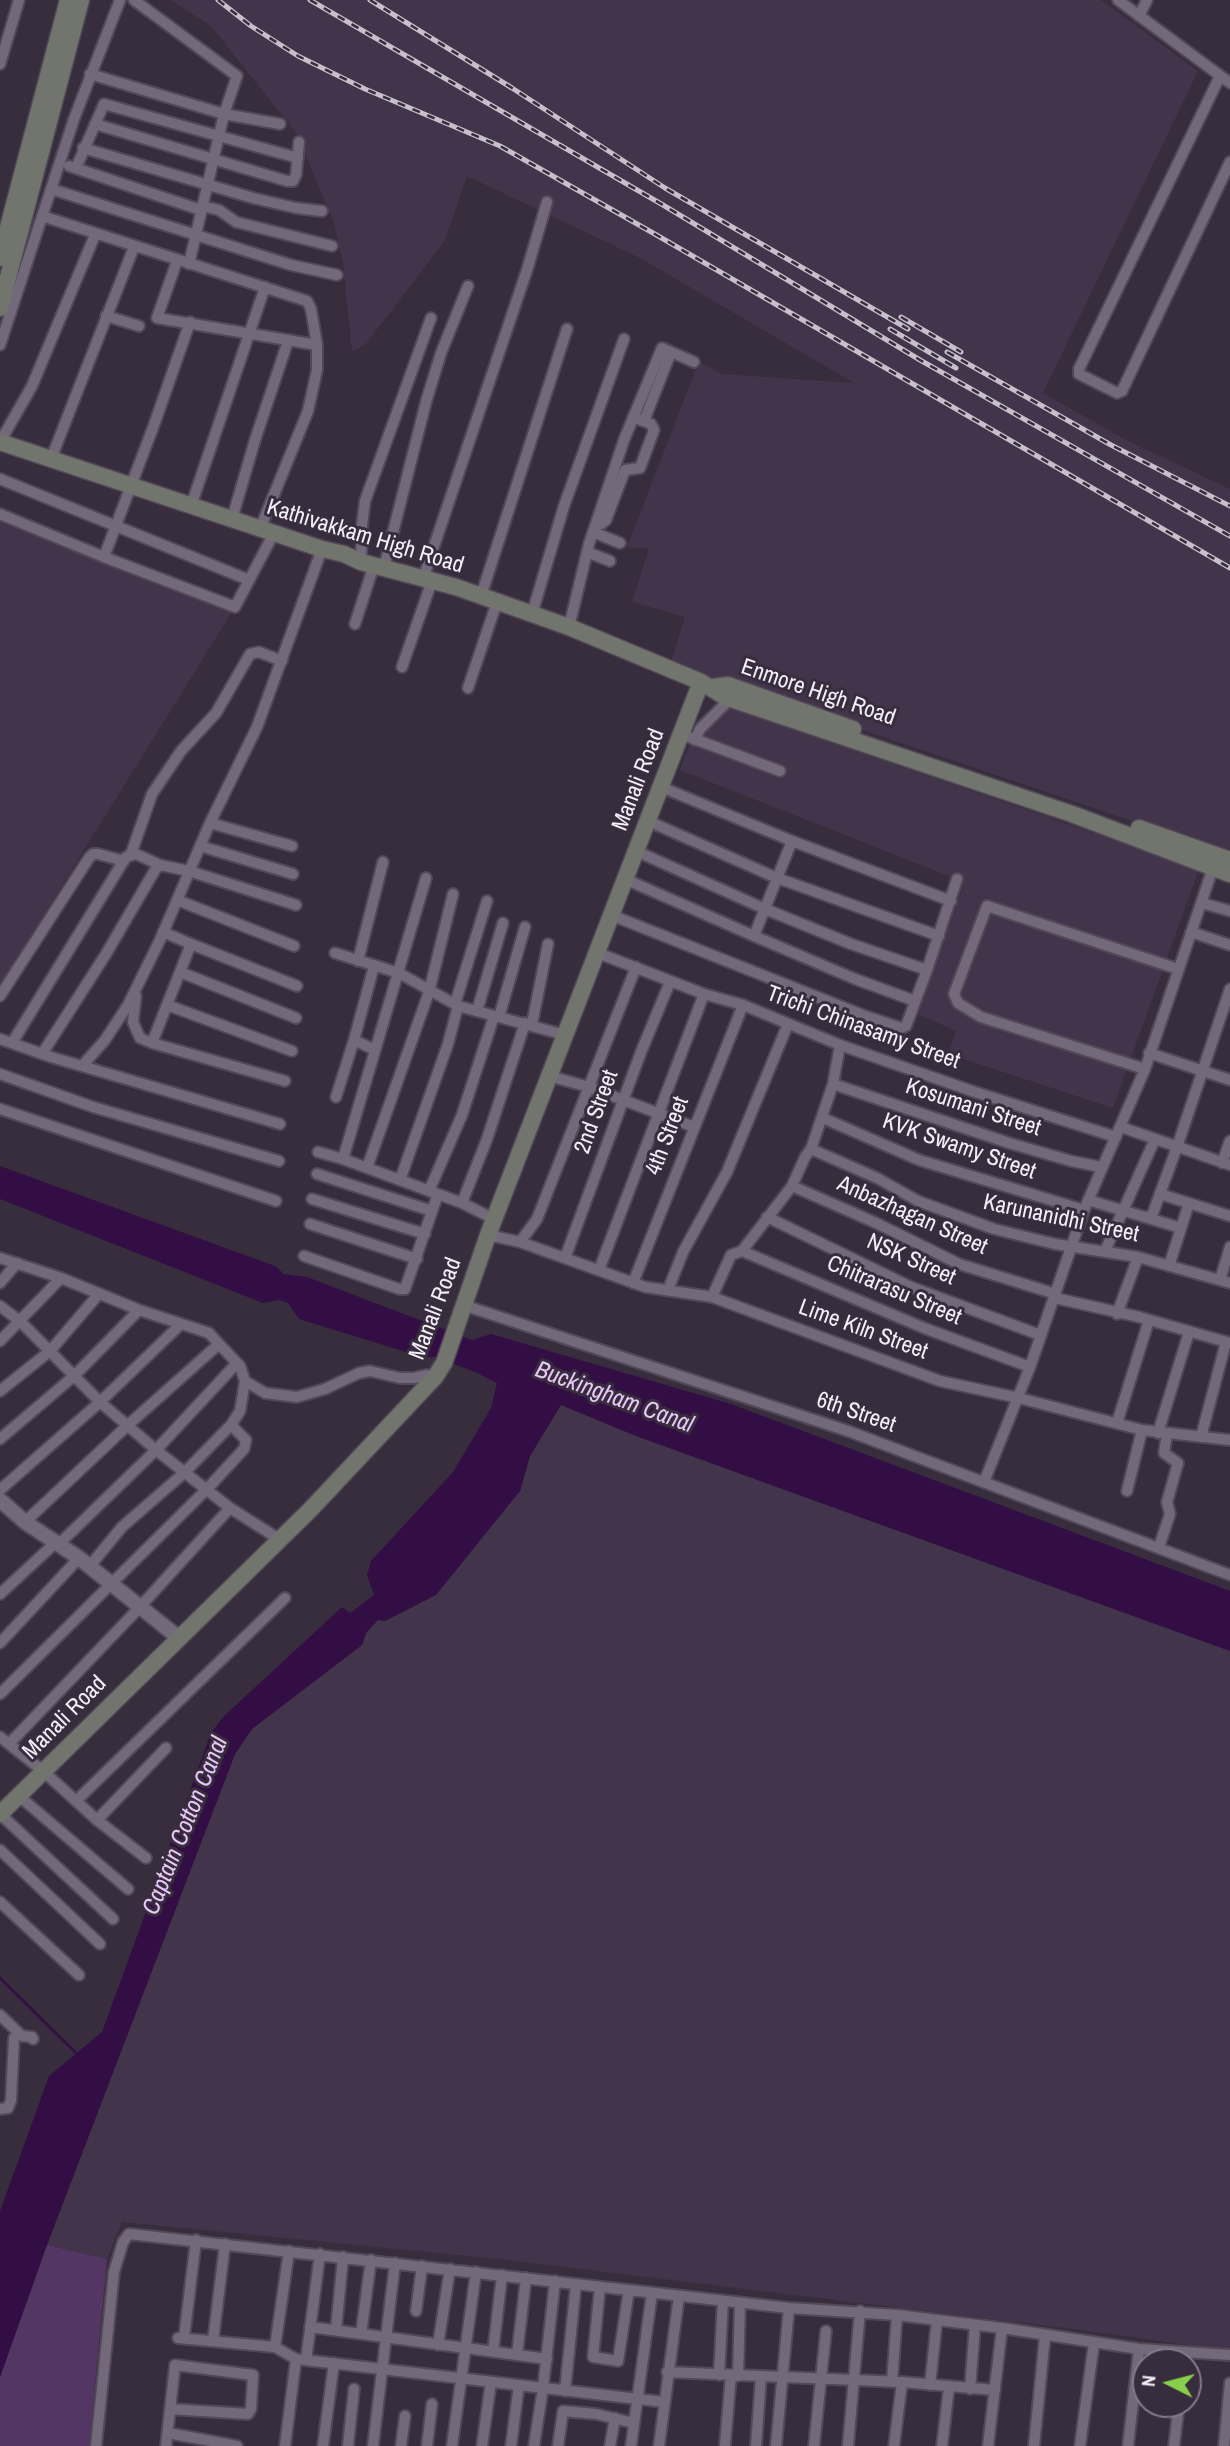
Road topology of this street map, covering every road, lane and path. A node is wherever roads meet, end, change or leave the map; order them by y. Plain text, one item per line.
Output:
1 (19, 0) edge
2 (68, 0) edge
3 (81, 0) edge
4 (120, 0) edge
5 (134, 0) edge
6 (1118, 0) edge
7 (1147, 0) edge
8 (1139, 16) junction
9 (6, 25) edge
10 (0, 64) edge
11 (90, 74) junction
12 (1220, 76) junction
13 (1230, 83) edge
14 (224, 114) junction
15 (95, 124) junction
16 (280, 124) dead end
17 (219, 135) junction
18 (299, 142) dead end
19 (83, 148) junction
20 (298, 158) junction
21 (213, 160) junction
22 (1230, 162) edge
23 (60, 163) junction
24 (76, 168) junction
25 (207, 185) junction
26 (51, 189) junction
27 (547, 202) dead end
28 (202, 208) junction
29 (322, 211) dead end
30 (42, 216) junction
31 (95, 234) junction
32 (196, 234) junction
33 (332, 246) dead end
34 (134, 247) junction
35 (0, 258) edge
36 (177, 261) junction
37 (189, 264) junction
38 (337, 275) dead end
39 (468, 286) dead end
40 (265, 287) junction
41 (0, 308) edge
42 (106, 316) junction
43 (431, 318) dead end
44 (190, 322) junction
45 (139, 326) dead end
46 (567, 329) dead end
47 (250, 334) junction
48 (624, 339) dead end
49 (288, 341) junction
50 (0, 345) edge
51 (317, 345) junction
52 (694, 362) dead end
53 (638, 419) junction
54 (624, 440) junction
55 (0, 442) edge
56 (647, 448) junction
57 (51, 459) junction
58 (616, 463) junction
59 (628, 468) junction
60 (0, 479) edge
61 (130, 486) junction
62 (191, 506) junction
63 (0, 514) edge
64 (232, 519) junction
65 (116, 525) junction
66 (595, 527) junction
67 (267, 531) junction
68 (620, 543) dead end
69 (322, 549) junction
70 (587, 552) junction
71 (104, 557) junction
72 (611, 561) dead end
73 (373, 565) junction
74 (249, 580) junction
75 (428, 580) junction
76 (489, 599) junction
77 (532, 614) junction
78 (355, 624) dead end
79 (569, 627) junction
80 (282, 661) junction
81 (402, 667) dead end
82 (707, 685) junction
83 (468, 688) dead end
84 (730, 699) junction
85 (688, 737) junction
86 (780, 771) dead end
87 (661, 787) junction
88 (648, 821) junction
89 (210, 823) junction
90 (792, 841) junction
91 (200, 846) junction
92 (292, 846) dead end
93 (636, 851) junction
94 (127, 858) junction
95 (1220, 861) edge
96 (383, 862) dead end
97 (160, 865) junction
98 (189, 872) junction
99 (293, 874) dead end
100 (1230, 874) edge
101 (426, 878) dead end
102 (777, 878) junction
103 (625, 879) junction
104 (957, 879) dead end
105 (453, 894) dead end
106 (177, 900) junction
107 (487, 901) dead end
108 (951, 901) junction
109 (1202, 903) junction
110 (296, 905) dead end
111 (765, 909) junction
112 (1230, 911) edge
113 (611, 915) junction
114 (503, 923) dead end
115 (525, 927) dead end
116 (163, 932) junction
117 (1191, 932) junction
118 (754, 936) junction
119 (939, 936) junction
120 (191, 944) junction
121 (548, 944) dead end
122 (1230, 945) edge
123 (294, 946) dead end
124 (335, 953) dead end
125 (598, 953) junction
126 (358, 961) junction
127 (374, 965) junction
128 (636, 967) junction
129 (928, 970) junction
130 (1178, 970) junction
131 (180, 972) junction
132 (398, 974) junction
133 (670, 982) junction
134 (137, 986) junction
135 (297, 986) dead end
136 (1230, 989) edge
137 (429, 992) junction
138 (704, 994) junction
139 (0, 996) edge
140 (915, 1001) junction
141 (167, 1005) junction
142 (457, 1005) junction
143 (743, 1006) junction
144 (477, 1011) junction
145 (496, 1016) junction
146 (296, 1018) dead end
147 (529, 1024) junction
148 (788, 1024) junction
149 (565, 1035) junction
150 (0, 1039) edge
151 (354, 1040) junction
152 (12, 1043) junction
153 (152, 1043) junction
154 (840, 1045) junction
155 (375, 1050) junction
156 (292, 1051) dead end
157 (1149, 1053) junction
158 (42, 1054) junction
159 (82, 1066) junction
160 (1144, 1069) junction
161 (1203, 1071) junction
162 (0, 1074) edge
163 (549, 1076) junction
164 (1230, 1080) edge
165 (285, 1081) dead end
166 (833, 1084) junction
167 (589, 1087) junction
168 (336, 1097) dead end
169 (624, 1100) junction
170 (0, 1109) edge
171 (660, 1114) junction
172 (823, 1118) junction
173 (280, 1124) dead end
174 (694, 1127) junction
175 (1119, 1132) junction
176 (1155, 1139) junction
177 (1230, 1141) edge
178 (1177, 1147) junction
179 (811, 1149) junction
180 (318, 1152) dead end
181 (342, 1159) junction
182 (279, 1161) dead end
183 (1226, 1164) edge
184 (1101, 1167) junction
185 (367, 1168) junction
186 (317, 1174) dead end
187 (400, 1180) junction
188 (792, 1186) junction
189 (434, 1193) junction
190 (1160, 1194) junction
191 (312, 1199) dead end
192 (276, 1201) dead end
193 (462, 1203) junction
194 (1189, 1203) junction
195 (1086, 1205) junction
196 (432, 1211) junction
197 (1121, 1212) junction
198 (1230, 1216) edge
199 (767, 1217) junction
200 (1149, 1217) junction
201 (310, 1224) dead end
202 (491, 1227) junction
203 (1181, 1228) junction
204 (425, 1234) junction
205 (520, 1242) junction
206 (1072, 1247) junction
207 (1230, 1247) edge
208 (742, 1251) junction
209 (1105, 1251) junction
210 (304, 1256) dead end
211 (1138, 1257) junction
212 (0, 1258) edge
213 (565, 1258) junction
214 (417, 1259) junction
215 (17, 1263) junction
216 (1168, 1266) junction
217 (599, 1270) junction
218 (61, 1278) junction
219 (1225, 1281) edge
220 (0, 1283) edge
221 (633, 1283) junction
222 (668, 1290) junction
223 (98, 1295) junction
224 (1055, 1296) junction
225 (712, 1297) junction
226 (0, 1306) edge
227 (463, 1306) junction
228 (139, 1310) junction
229 (1117, 1314) junction
230 (1149, 1320) junction
231 (21, 1322) junction
232 (181, 1324) junction
233 (1189, 1332) junction
234 (1040, 1335) junction
235 (0, 1341) edge
236 (1228, 1343) edge
237 (219, 1345) junction
238 (50, 1351) junction
239 (237, 1363) junction
240 (1030, 1367) junction
241 (439, 1370) junction
242 (74, 1376) junction
243 (245, 1381) junction
244 (0, 1391) edge
245 (1019, 1398) junction
246 (100, 1402) junction
247 (1117, 1423) junction
248 (128, 1425) junction
249 (230, 1425) junction
250 (1142, 1430) junction
251 (1163, 1433) junction
252 (1201, 1437) junction
253 (0, 1439) edge
254 (1230, 1440) edge
255 (156, 1450) junction
256 (184, 1473) junction
257 (984, 1482) junction
258 (207, 1489) junction
259 (0, 1490) edge
260 (1127, 1491) dead end
261 (0, 1500) edge
262 (230, 1508) junction
263 (25, 1522) junction
264 (279, 1539) junction
265 (59, 1544) junction
266 (1159, 1547) junction
267 (84, 1562) junction
268 (1230, 1575) edge
269 (111, 1585) junction
270 (0, 1594) edge
271 (285, 1598) dead end
272 (139, 1608) junction
273 (179, 1638) junction
274 (0, 1643) edge
275 (0, 1694) edge
276 (4, 1740) edge
277 (166, 1748) dead end
278 (43, 1771) junction
279 (19, 1796) junction
280 (76, 1801) junction
281 (0, 1814) edge
282 (97, 1820) junction
283 (0, 1850) edge
284 (146, 1858) dead end
285 (128, 1889) dead end
286 (0, 1902) edge
287 (113, 1919) dead end
288 (100, 1944) dead end
289 (79, 1975) dead end
290 (0, 2015) edge
291 (14, 2038) dead end
292 (33, 2039) dead end
293 (0, 2109) edge
294 (196, 2240) junction
295 (225, 2244) junction
296 (289, 2251) junction
297 (320, 2255) junction
298 (343, 2257) junction
299 (371, 2260) junction
300 (395, 2263) junction
301 (422, 2266) junction
302 (450, 2269) junction
303 (476, 2272) junction
304 (502, 2275) junction
305 (526, 2278) junction
306 (555, 2281) junction
307 (576, 2284) junction
308 (600, 2287) junction
309 (629, 2290) junction
310 (652, 2293) junction
311 (679, 2296) junction
312 (723, 2301) junction
313 (740, 2303) junction
314 (789, 2308) junction
315 (416, 2311) dead end
316 (860, 2311) junction
317 (897, 2315) junction
318 (937, 2320) junction
319 (975, 2325) junction
320 (310, 2327) junction
321 (1002, 2328) junction
322 (336, 2330) junction
323 (826, 2331) dead end
324 (361, 2334) junction
325 (1045, 2336) junction
326 (386, 2338) junction
327 (213, 2341) junction
328 (1094, 2343) junction
329 (438, 2345) junction
330 (275, 2347) junction
331 (1132, 2348) edge
332 (467, 2349) junction
333 (493, 2352) junction
334 (517, 2355) junction
335 (1230, 2356) edge
336 (1202, 2357) edge
337 (301, 2359) junction
338 (547, 2359) junction
339 (334, 2363) junction
340 (383, 2368) junction
341 (667, 2372) junction
342 (719, 2375) junction
343 (734, 2376) junction
344 (761, 2377) junction
345 (462, 2378) junction
346 (782, 2379) junction
347 (821, 2380) junction
348 (853, 2381) junction
349 (491, 2382) junction
350 (897, 2382) junction
351 (1230, 2383) edge
352 (519, 2385) junction
353 (930, 2385) junction
354 (949, 2387) junction
355 (543, 2388) junction
356 (355, 2389) dead end
357 (970, 2389) junction
358 (995, 2390) junction
359 (565, 2391) junction
360 (637, 2398) junction
361 (664, 2402) junction
362 (432, 2404) dead end
363 (170, 2409) junction
364 (1132, 2411) edge
365 (405, 2416) dead end
366 (615, 2418) junction
367 (1177, 2418) edge
368 (634, 2423) junction
369 (168, 2433) junction
370 (724, 2445) edge
371 (96, 2446) edge
372 (166, 2446) edge
373 (237, 2446) edge
374 (285, 2446) edge
375 (323, 2446) edge
376 (348, 2446) edge
377 (373, 2446) edge
378 (401, 2446) edge
379 (426, 2446) edge
380 (452, 2446) edge
381 (482, 2446) edge
382 (511, 2446) edge
383 (534, 2446) edge
384 (558, 2446) edge
385 (610, 2446) edge
386 (631, 2446) edge
387 (659, 2446) edge
388 (756, 2446) edge
389 (776, 2446) edge
390 (814, 2446) edge
391 (848, 2446) edge
392 (894, 2446) edge
393 (942, 2446) edge
394 (988, 2446) edge
395 (1034, 2446) edge
396 (1080, 2446) edge
397 (1128, 2446) edge
398 (1174, 2446) edge
399 (1224, 2446) edge

1 - 9 street
2 - 35 main road
3 - 41 main road
4 - 11 street
5 - 14 street
6 - 8 street
7 - 8 street
8 - 12 street
9 - 10 street
11 - 14 street
11 - 23 street
12 - 13 street
12 - 22 street
14 - 16 street
14 - 17 street
15 - 17 street
15 - 19 street
15 - 21 street
17 - 20 street
17 - 21 street
18 - 20 street
19 - 24 street
19 - 25 street
20 - 21 street
21 - 25 street
23 - 24 street
23 - 26 street
24 - 28 street
25 - 28 street
25 - 29 street
26 - 30 street
26 - 32 street
27 - 75 street
28 - 32 street
28 - 33 street
30 - 31 street
30 - 50 street
31 - 34 street
31 - 55 street
32 - 37 street
32 - 38 street
34 - 36 street
34 - 42 street
36 - 37 street
36 - 44 street
37 - 40 street
39 - 73 street
40 - 47 street
40 - 51 street
42 - 45 street
42 - 57 street
43 - 73 street
44 - 47 street
44 - 61 street
46 - 76 street
47 - 49 street
47 - 62 street
48 - 77 street
49 - 51 street
49 - 64 street
51 - 67 street
52 - 53 street
53 - 54 street
53 - 56 street
54 - 56 street
54 - 58 street
55 - 57 main road, Kathivakkam High Road
56 - 59 street
57 - 61 main road, Kathivakkam High Road
58 - 59 street
58 - 66 street
59 - 66 street
60 - 65 street
61 - 62 main road, Kathivakkam High Road
61 - 65 street
62 - 64 main road, Kathivakkam High Road
63 - 71 street
64 - 67 main road, Kathivakkam High Road
65 - 71 street
65 - 74 street
66 - 68 street
66 - 70 street
67 - 69 main road, Kathivakkam High Road
67 - 74 street
69 - 73 main road, Kathivakkam High Road
69 - 80 street
70 - 72 street
70 - 79 street
71 - 74 street
73 - 75 main road, Kathivakkam High Road
73 - 78 street
75 - 76 main road, Kathivakkam High Road
75 - 81 street
76 - 77 main road, Kathivakkam High Road
76 - 83 street
77 - 79 main road, Kathivakkam High Road
79 - 82 main road, Kathivakkam High Road
80 - 89 street
80 - 94 street
82 - 84 main road, Enmore High Road
82 - 85 main road, Manali Road
82 - 95 main road, Enmore High Road
84 - 85 street
84 - 95 main road, Enmore High Road
85 - 86 street
85 - 87 main road, Manali Road
87 - 88 main road, Manali Road
87 - 90 street
88 - 93 main road, Manali Road
88 - 102 street
89 - 91 street
89 - 92 street
90 - 102 street
90 - 108 street
91 - 98 street
91 - 99 street
93 - 103 main road, Manali Road
93 - 111 street
94 - 97 street
94 - 139 street
94 - 152 street
95 - 100 main road, Enmore High Road
95 - 109 street
96 - 126 street
97 - 98 street
97 - 158 street
98 - 106 street
98 - 110 street
101 - 132 street
102 - 111 street
102 - 119 street
103 - 113 main road, Manali Road
103 - 118 street
104 - 108 street
105 - 137 street
106 - 116 street
106 - 123 street
107 - 142 street
108 - 119 street
109 - 112 street
109 - 117 street
111 - 118 street
111 - 129 street
113 - 125 main road, Manali Road
113 - 140 street
114 - 144 street
115 - 145 street
116 - 120 street
116 - 134 street
117 - 122 street
117 - 130 street
118 - 140 street
119 - 129 street
120 - 131 street
120 - 135 street
121 - 147 street
124 - 126 street
125 - 128 street, Trichi Chinasamy Street
125 - 149 main road, Manali Road
126 - 127 street
127 - 132 street
127 - 151 street
128 - 133 street, Trichi Chinasamy Street
128 - 167 street
129 - 140 street
130 - 157 street
130 - 160 street
131 - 141 street
131 - 146 street
132 - 137 street
132 - 155 street
133 - 138 street, Trichi Chinasamy Street
133 - 169 street, 2nd Street
134 - 153 street
134 - 159 street
136 - 161 street
137 - 142 street
137 - 185 street
138 - 143 street, Trichi Chinasamy Street
138 - 171 street
141 - 153 street
141 - 156 street
142 - 144 street
142 - 187 street
143 - 148 street, Trichi Chinasamy Street
143 - 174 street, 4th Street
144 - 145 street
145 - 147 street
145 - 189 street
147 - 149 street
147 - 193 street
148 - 154 street, Trichi Chinasamy Street
148 - 222 street
149 - 163 main road, Manali Road
150 - 152 street
151 - 155 street
151 - 168 street
152 - 158 street
153 - 165 street
154 - 166 street
154 - 175 street, Trichi Chinasamy Street
155 - 181 street
157 - 160 street
157 - 161 street
158 - 159 street
159 - 173 street
160 - 175 street
161 - 164 street
161 - 178 street
162 - 182 street
163 - 167 street
163 - 202 main road, Manali Road
166 - 172 street
166 - 184 street, Kosumani Street
167 - 169 street
167 - 205 street
169 - 171 street
169 - 213 street, 2nd Street
170 - 192 street
171 - 174 street
171 - 217 street
172 - 179 street
172 - 195 street, KVK Swamy Street
174 - 221 street, 4th Street
175 - 176 street, Trichi Chinasamy Street
175 - 184 street
176 - 178 street, Trichi Chinasamy Street
176 - 197 street
177 - 183 street
178 - 183 street, Trichi Chinasamy Street
178 - 190 street
179 - 188 street
179 - 206 street, Karunanidhi Street
180 - 181 street, Lime Kiln Street
181 - 185 street, Lime Kiln Street
184 - 195 street
185 - 187 street, Lime Kiln Street
186 - 196 street
187 - 189 street, Lime Kiln Street
188 - 199 street
188 - 224 street, Anbazhagan Street
189 - 193 street, Lime Kiln Street
189 - 196 street
190 - 194 street
190 - 200 street
191 - 204 street
193 - 202 street, Lime Kiln Street
194 - 198 street
194 - 203 street
195 - 197 street, KVK Swamy Street
195 - 206 street
196 - 204 street
197 - 200 street, KVK Swamy Street
197 - 209 street
199 - 208 street
199 - 234 street, NSK Street
200 - 203 street, KVK Swamy Street
201 - 214 street
202 - 205 street, Lime Kiln Street
202 - 227 main road, Manali Road
203 - 216 street
204 - 214 street
205 - 213 street, Lime Kiln Street
206 - 209 street, Karunanidhi Street
206 - 224 street
207 - 219 street
208 - 225 street
208 - 240 street, Chitrarasu Street
209 - 211 street, Karunanidhi Street
210 - 214 street
211 - 216 street, Karunanidhi Street
211 - 229 street
212 - 215 street
213 - 217 street, Lime Kiln Street
215 - 218 street
215 - 220 street
216 - 219 street, Karunanidhi Street
217 - 221 street, Lime Kiln Street
218 - 223 street
218 - 231 street
221 - 222 street, Lime Kiln Street
222 - 225 street, Lime Kiln Street
223 - 228 street
223 - 238 street
224 - 229 street, Anbazhagan Street
224 - 234 street
225 - 245 street, Lime Kiln Street
226 - 231 street
227 - 241 main road, Manali Road
227 - 257 street, 6th Street
228 - 232 street
228 - 242 street
229 - 230 street, Anbazhagan Street
230 - 233 street, Anbazhagan Street
230 - 247 street
231 - 235 street
231 - 238 street
232 - 237 street
232 - 246 street
233 - 236 street, Anbazhagan Street
233 - 251 street
234 - 240 street
236 - 252 street
237 - 239 street
237 - 248 street
238 - 242 street
238 - 244 street
239 - 243 street
239 - 255 street
240 - 245 street
241 - 243 street
241 - 264 main road, Manali Road
242 - 246 street
242 - 253 street
243 - 249 street
245 - 247 street, Lime Kiln Street
245 - 257 street
246 - 248 street
246 - 259 street
247 - 250 street, Lime Kiln Street
248 - 255 street
248 - 263 street
249 - 256 street
249 - 258 street
250 - 251 street, Lime Kiln Street
250 - 260 street
251 - 252 street, Lime Kiln Street
251 - 266 street
252 - 254 street, Lime Kiln Street
255 - 256 street
255 - 265 street
256 - 258 street
256 - 267 street
257 - 266 street, 6th Street
258 - 262 street
258 - 269 street
261 - 263 street
262 - 264 street
262 - 272 street
263 - 265 street
264 - 273 main road, Manali Road
265 - 267 street
265 - 270 street
266 - 268 street, 6th Street
267 - 269 street
267 - 274 street
269 - 272 street
269 - 275 street
271 - 280 street
272 - 273 street
272 - 276 street
273 - 278 main road, Manali Road
276 - 278 street
277 - 282 street
278 - 279 main road, Manali Road
278 - 280 street
279 - 281 main road, Manali Road
279 - 285 street
280 - 282 street
281 - 287 street
282 - 284 street
283 - 288 street
286 - 289 street
290 - 292 street
291 - 293 street
294 - 295 street
294 - 327 street
294 - 371 street
295 - 296 street
295 - 327 street
296 - 297 street
296 - 330 street
297 - 298 street
297 - 320 street
298 - 299 street
298 - 322 street
299 - 300 street
299 - 324 street
300 - 301 street
300 - 326 street
301 - 302 street
301 - 315 street
302 - 303 street
302 - 329 street
303 - 304 street
303 - 332 street
304 - 305 street
304 - 333 street
305 - 306 street
305 - 334 street
306 - 307 street
306 - 338 street
307 - 308 street
307 - 359 street
308 - 309 street
308 - 309 street
309 - 310 street
310 - 311 street
310 - 360 street
311 - 312 street
311 - 341 street
312 - 313 street
312 - 342 street
313 - 314 street
313 - 343 street
314 - 316 street
314 - 346 street
316 - 317 street
316 - 348 street
317 - 318 street
317 - 350 street
318 - 319 street
318 - 353 street
319 - 321 street
319 - 357 street
320 - 322 street
320 - 337 street
321 - 325 street
321 - 358 street
322 - 324 street
323 - 347 street
324 - 326 street
325 - 328 street
325 - 395 street
326 - 329 street
326 - 340 street
327 - 330 street
328 - 331 street
328 - 396 street
329 - 332 street
330 - 337 street
332 - 333 street
332 - 345 street
333 - 334 street
334 - 338 street
335 - 336 street
337 - 339 street
337 - 374 street
338 - 355 street
339 - 340 street
339 - 375 street
340 - 345 street
340 - 377 street
341 - 342 street
341 - 361 street
342 - 343 street
343 - 344 street
343 - 370 street
344 - 346 street
344 - 388 street
345 - 349 street
345 - 380 street
346 - 347 street
346 - 389 street
347 - 348 street
347 - 390 street
348 - 350 street
348 - 391 street
349 - 352 street
349 - 381 street
350 - 353 street
350 - 392 street
351 - 399 street
352 - 355 street
352 - 382 street
353 - 354 street
354 - 357 street
354 - 393 street
355 - 359 street
355 - 383 street
356 - 376 street
357 - 358 street
358 - 394 street
359 - 360 street
360 - 361 street
360 - 368 street
361 - 387 street
362 - 379 street
363 - 363 street
363 - 369 street
364 - 397 street
365 - 378 street
366 - 368 street
366 - 384 street
366 - 385 street
367 - 398 street
368 - 386 street
369 - 372 street
369 - 373 street

